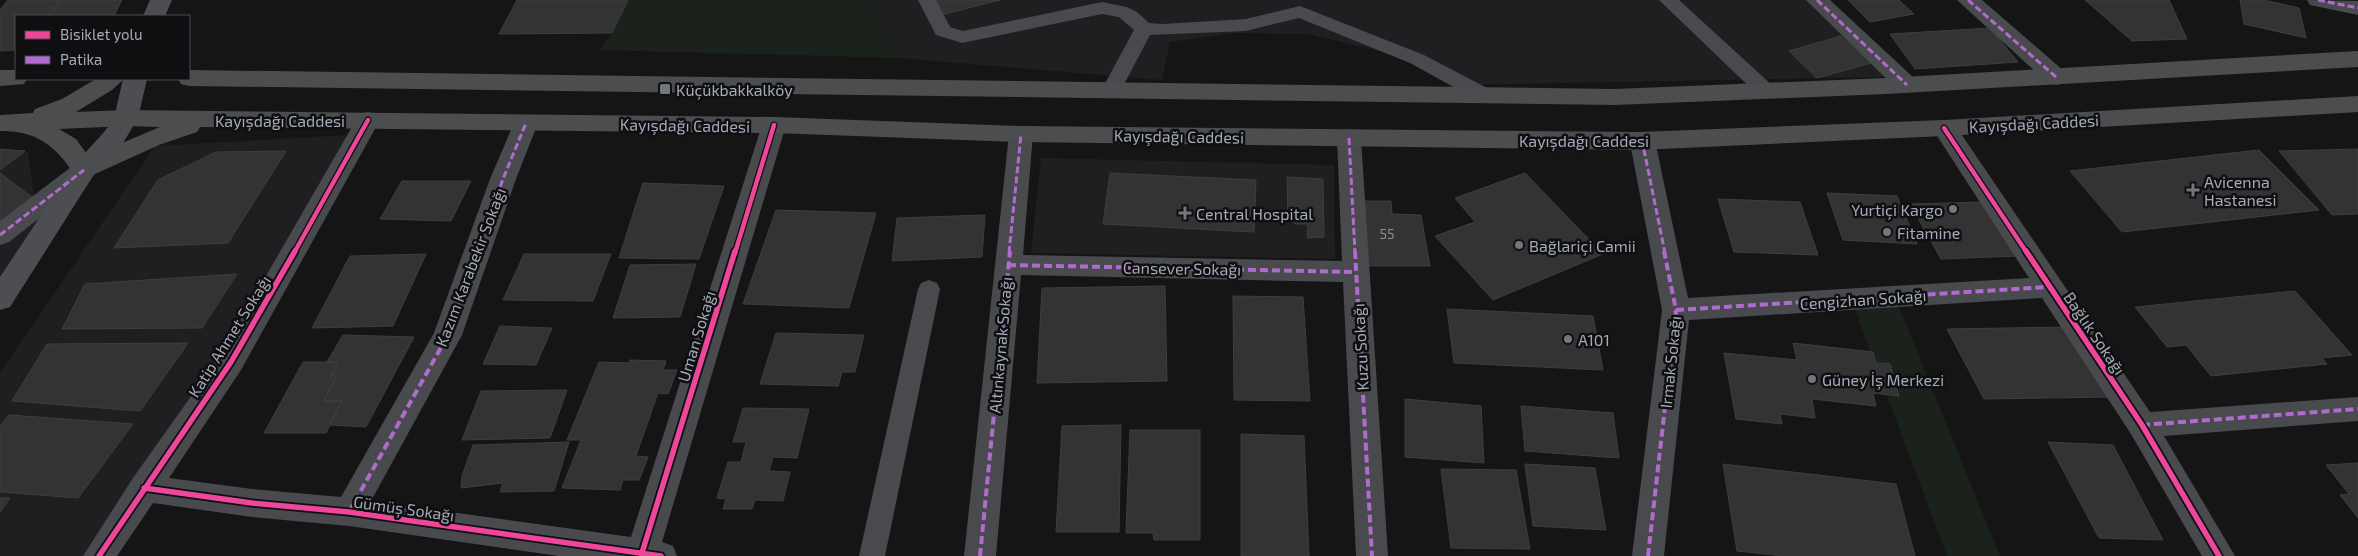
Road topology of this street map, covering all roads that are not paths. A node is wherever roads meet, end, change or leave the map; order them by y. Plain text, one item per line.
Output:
1 (161, 0) edge
2 (927, 0) edge
3 (1668, 0) edge
4 (1817, 0) edge
5 (1968, 0) edge
6 (2318, 0) edge
7 (2358, 8) edge
8 (154, 15) edge
9 (1144, 29) junction
10 (2358, 59) edge
11 (2056, 77) junction
12 (0, 78) edge
13 (15, 78) edge
14 (190, 78) edge
15 (111, 80) edge
16 (135, 80) edge
17 (1907, 85) junction
18 (1112, 89) junction
19 (1766, 91) junction
20 (1484, 95) junction
21 (2357, 105) edge
22 (126, 118) junction
23 (214, 120) junction
24 (368, 120) junction
25 (7, 123) edge
26 (526, 123) junction
27 (774, 125) junction
28 (1944, 128) junction
29 (1021, 134) junction
30 (1349, 138) junction
31 (1639, 141) junction
32 (84, 170) junction
33 (0, 235) edge
34 (1008, 265) junction
35 (1356, 272) junction
36 (2049, 287) junction
37 (929, 289) dead end
38 (0, 299) edge
39 (1676, 310) junction
40 (2358, 409) edge
41 (2142, 424) junction
42 (144, 488) junction
43 (349, 512) junction
44 (648, 555) edge
45 (99, 556) edge
46 (872, 556) edge
47 (980, 556) edge
48 (1372, 556) edge
49 (1648, 556) edge
50 (2219, 556) edge

1 - 8 main road
2 - 9 lane
3 - 19 lane
4 - 17 street
5 - 11 street
6 - 7 street
9 - 18 lane
9 - 20 lane
10 - 11 main road
11 - 17 main road
12 - 13 main road
14 - 18 main road
15 - 25 main road
16 - 22 main road
17 - 19 main road
18 - 20 main road
19 - 20 main road
21 - 28 main road, Kayışdağı Caddesi
22 - 23 main road, Kayışdağı Caddesi
22 - 25 main road, Kayışdağı Caddesi
22 - 32 main road
23 - 24 main road, Kayışdağı Caddesi
23 - 32 main road
24 - 26 main road, Kayışdağı Caddesi
24 - 42 street, Katip Ahmet Sokağı
25 - 32 main road
26 - 27 main road, Kayışdağı Caddesi
26 - 43 street, Kazım Karabekir Sokağı
27 - 29 main road, Kayışdağı Caddesi
27 - 44 street, Uman Sokağı
28 - 31 main road, Kayışdağı Caddesi
28 - 36 street, Bağlık Sokağı
29 - 30 main road, Kayışdağı Caddesi
29 - 34 street, Altınkaynak Sokağı
30 - 31 main road, Kayışdağı Caddesi
30 - 35 street, Kuzu Sokağı
31 - 39 street, Irmak Sokağı
32 - 33 street
32 - 38 main road
34 - 35 street, Cansever Sokağı
34 - 47 street, Altınkaynak Sokağı
35 - 48 street, Kuzu Sokağı
36 - 39 street, Cengizhan Sokağı
36 - 41 street, Bağlık Sokağı
37 - 46 lane
39 - 49 street, Irmak Sokağı
40 - 41 street
41 - 50 street, Bağlık Sokağı
42 - 43 street, Gümüş Sokağı
42 - 45 street, Katip Ahmet Sokağı
43 - 44 street, Gümüş Sokağı

